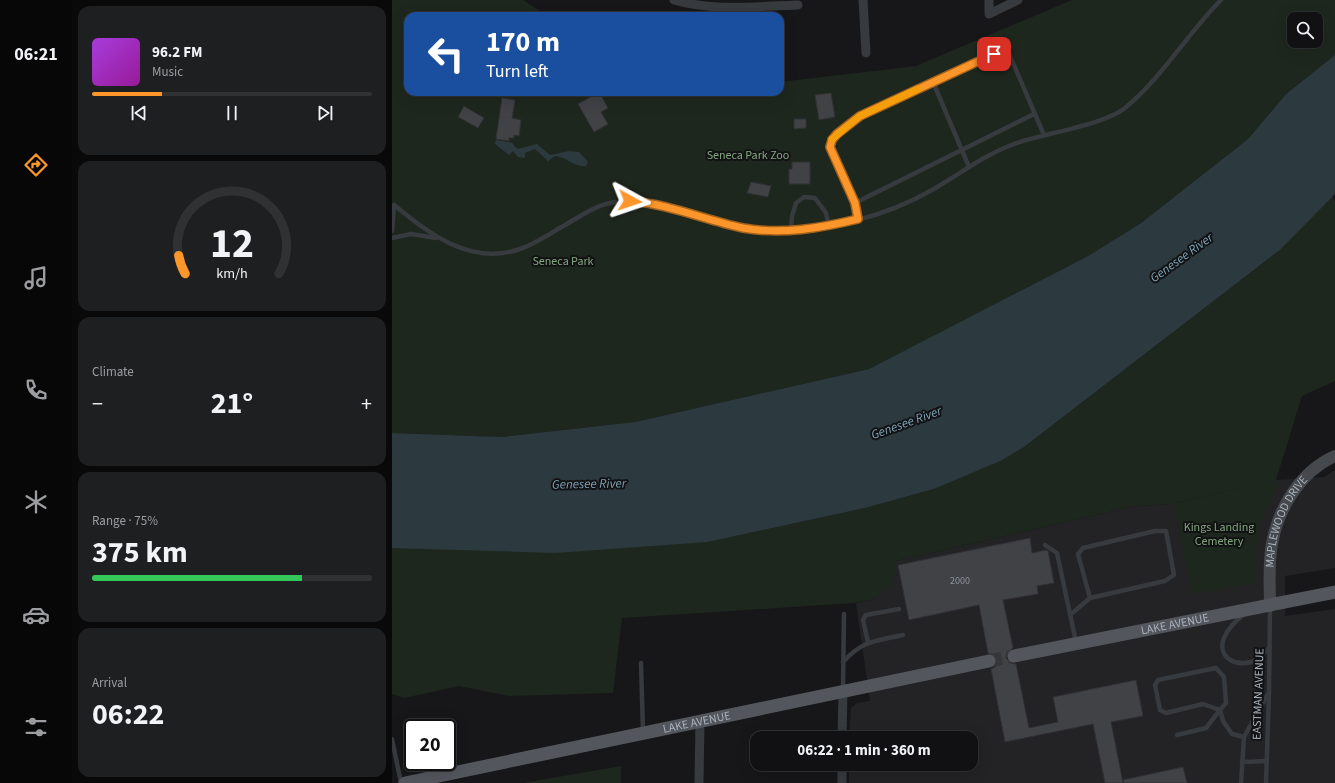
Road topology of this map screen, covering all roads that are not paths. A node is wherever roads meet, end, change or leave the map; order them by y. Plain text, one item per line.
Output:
1 (674, 0) edge
2 (863, 0) edge
3 (989, 0) edge
4 (1018, 0) edge
5 (1221, 0) edge
6 (736, 3) edge
7 (798, 5) dead end
8 (866, 53) dead end
9 (933, 82) junction
10 (1034, 114) junction
11 (1044, 134) junction
12 (962, 150) junction
13 (969, 167) junction
14 (855, 203) junction
15 (393, 204) edge
16 (858, 219) junction
17 (829, 226) junction
18 (791, 230) junction
19 (392, 231) edge
20 (392, 238) edge
21 (437, 238) junction
22 (1335, 456) edge
23 (1045, 545) dead end
24 (1335, 592) edge
25 (1090, 598) junction
26 (1270, 606) junction
27 (899, 609) dead end
28 (1248, 610) junction
29 (844, 614) dead end
30 (1070, 615) junction
31 (903, 635) dead end
32 (868, 642) junction
33 (1076, 644) junction
34 (1270, 647) junction
35 (1014, 656) tunnel mouth
36 (989, 661) tunnel mouth
37 (843, 662) junction
38 (641, 663) dead end
39 (843, 691) junction
40 (1270, 692) junction
41 (1220, 710) junction
42 (700, 721) junction
43 (842, 731) edge
44 (643, 733) junction
45 (1177, 734) dead end
46 (1244, 737) junction
47 (392, 739) edge
48 (1242, 762) junction
49 (1266, 762) junction
50 (842, 771) edge
51 (402, 783) edge
52 (405, 783) edge
53 (699, 783) edge
54 (842, 783) edge
55 (1241, 783) edge
56 (1266, 783) edge

1 - 6 street
2 - 8 street
3 - 4 street
5 - 11 lane
6 - 7 street
9 - 10 lane
9 - 12 lane
9 - 14 lane
10 - 11 lane
10 - 12 lane
11 - 13 lane
12 - 13 lane
12 - 14 lane
13 - 16 lane
14 - 16 lane
15 - 19 lane
15 - 21 lane
16 - 17 lane
17 - 18 lane
17 - 18 lane
18 - 21 lane
20 - 21 lane
22 - 26 street, MAPLEWOOD DRIVE
23 - 30 lane
24 - 26 main road, LAKE AVENUE
25 - 25 lane
25 - 30 lane
26 - 28 main road, LAKE AVENUE
26 - 34 lane, EASTMAN AVENUE
27 - 32 lane
28 - 33 main road, LAKE AVENUE
28 - 34 lane
29 - 37 lane
30 - 33 lane
31 - 32 lane
32 - 37 lane
33 - 35 main road, LAKE AVENUE
34 - 40 lane, EASTMAN AVENUE
36 - 39 main road, LAKE AVENUE
37 - 39 lane
38 - 44 lane
39 - 42 main road, LAKE AVENUE
39 - 43 street
40 - 46 lane
40 - 49 lane, EASTMAN AVENUE
41 - 41 lane
41 - 45 lane
41 - 46 lane
42 - 44 main road, LAKE AVENUE
42 - 53 street
44 - 52 main road, LAKE AVENUE
46 - 48 lane
47 - 51 lane
48 - 49 lane
48 - 55 lane
49 - 56 lane, EASTMAN AVENUE
50 - 54 street

